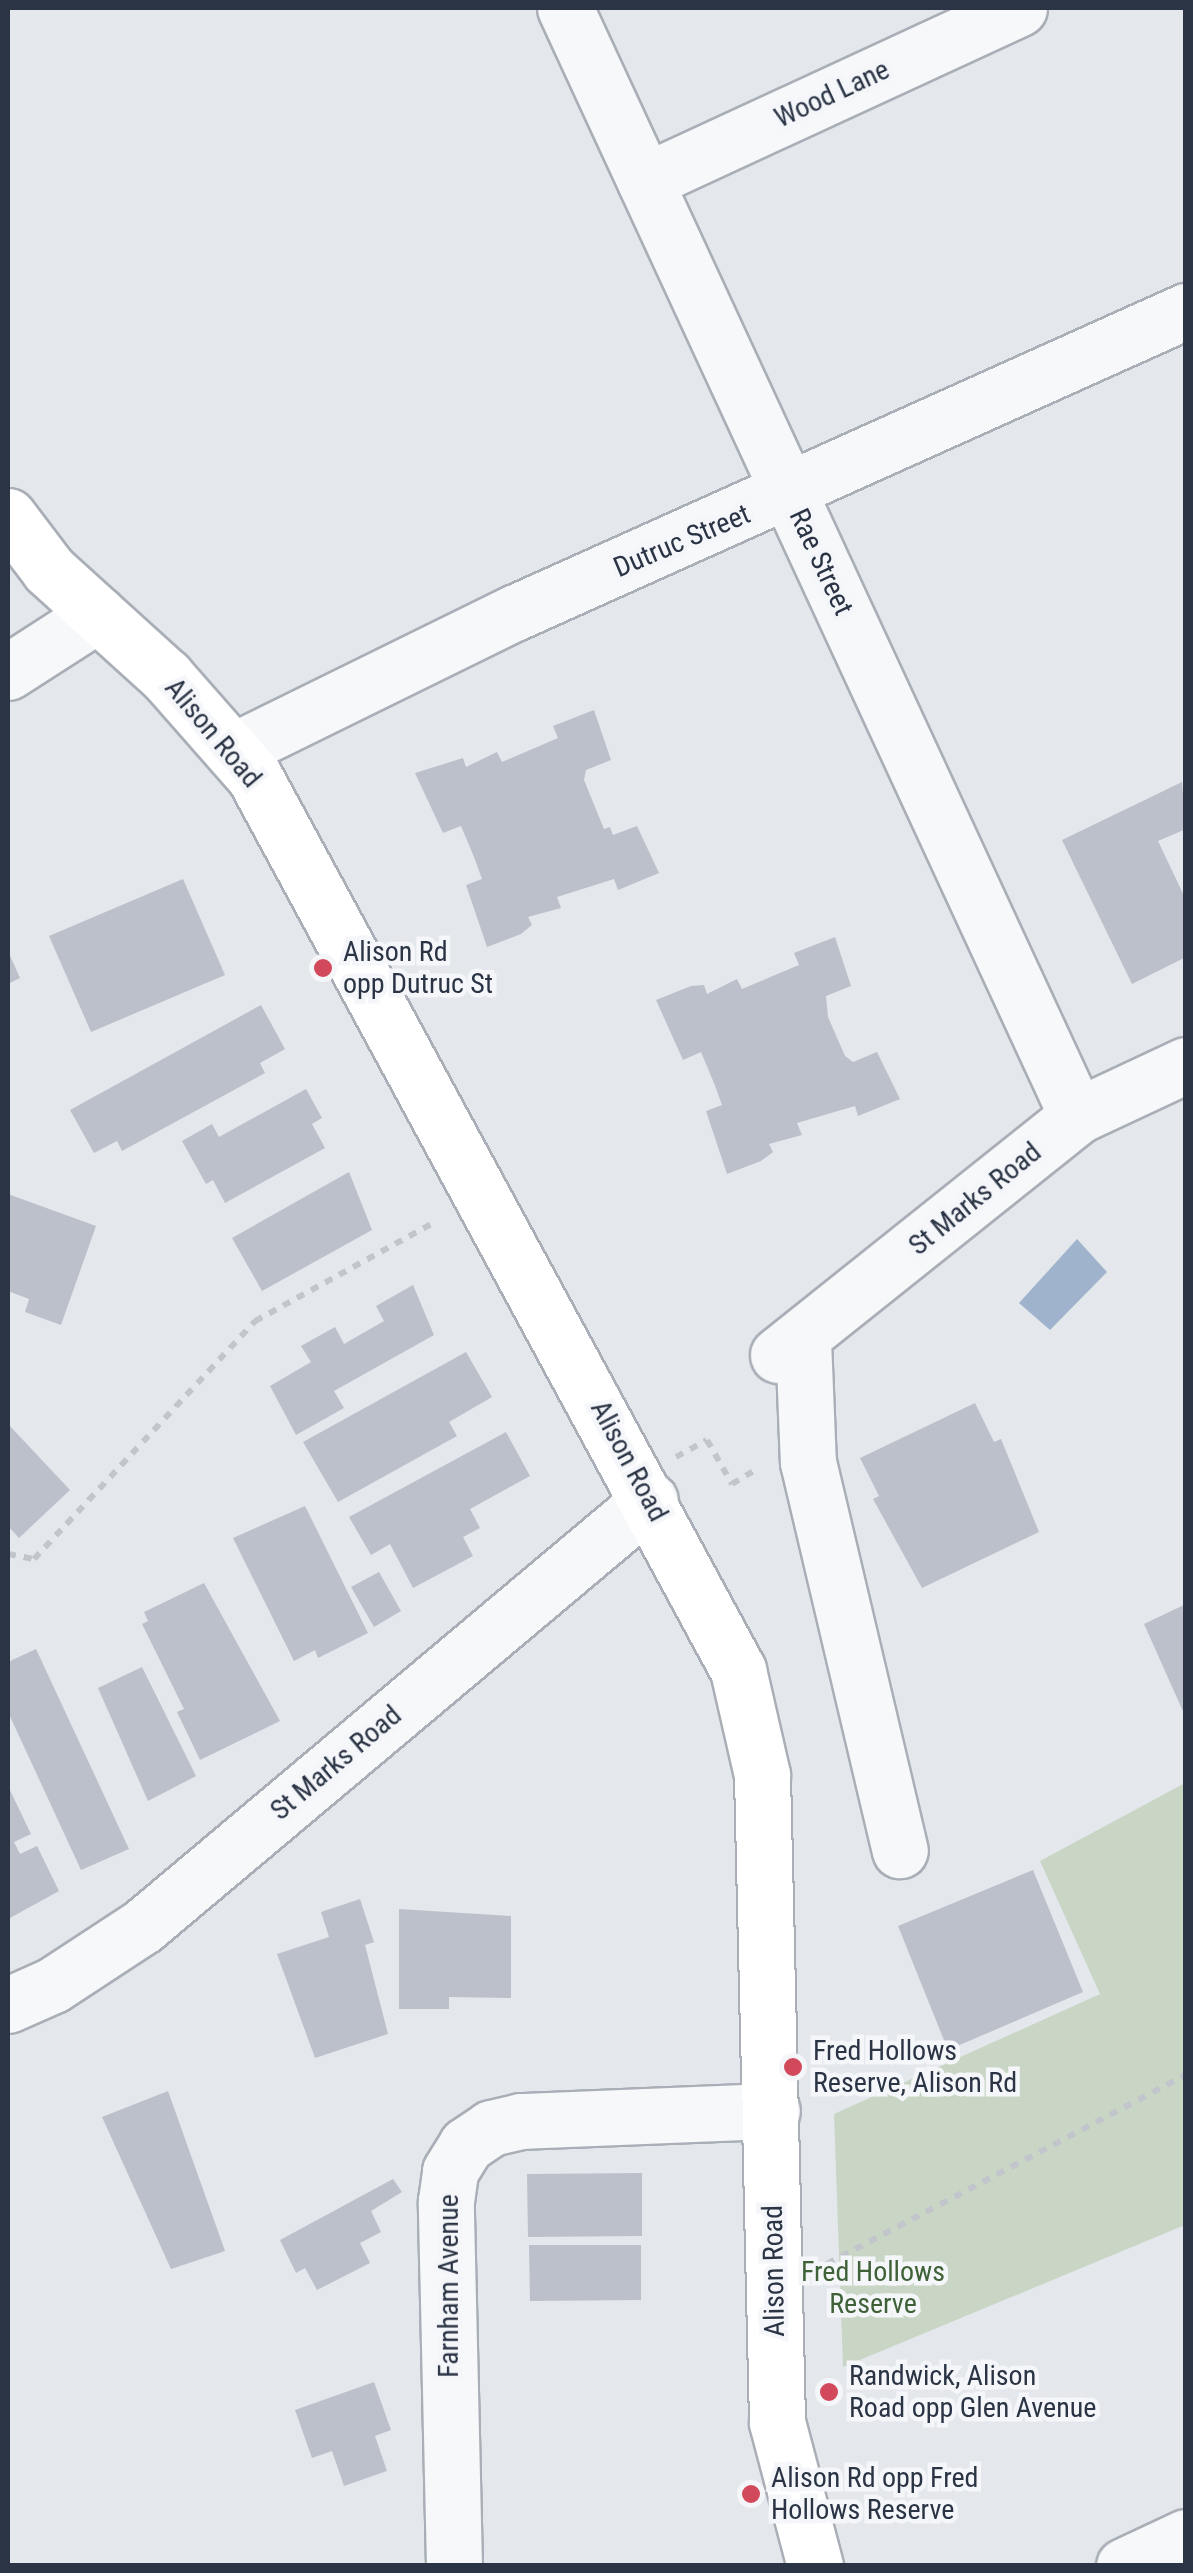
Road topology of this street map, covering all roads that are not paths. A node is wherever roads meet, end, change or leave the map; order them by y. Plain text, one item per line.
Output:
1 (564, 8) edge
2 (1019, 8) edge
3 (645, 181) junction
4 (1186, 311) edge
5 (790, 494) junction
6 (8, 516) edge
7 (98, 614) junction
8 (8, 672) edge
9 (234, 750) junction
10 (1186, 1065) edge
11 (1077, 1116) junction
12 (650, 1500) junction
13 (900, 1850) dead end
14 (8, 2005) edge
15 (772, 2111) junction
16 (1186, 2537) edge
17 (454, 2566) edge
18 (815, 2566) edge
19 (1124, 2566) edge

1 - 3 street, Rae Street
2 - 3 street, Wood Lane
3 - 5 street, Rae Street
4 - 5 street, Dutruc Street
5 - 9 street, Dutruc Street
5 - 11 street, Rae Street
6 - 7 main road, Alison Road
7 - 8 street
7 - 9 main road, Alison Road
9 - 12 main road, Alison Road
10 - 11 street, St Marks Road
11 - 13 street, St Marks Road
12 - 14 street, St Marks Road
12 - 15 main road, Alison Road
15 - 17 street, Farnham Avenue
15 - 18 main road, Alison Road
16 - 19 street

